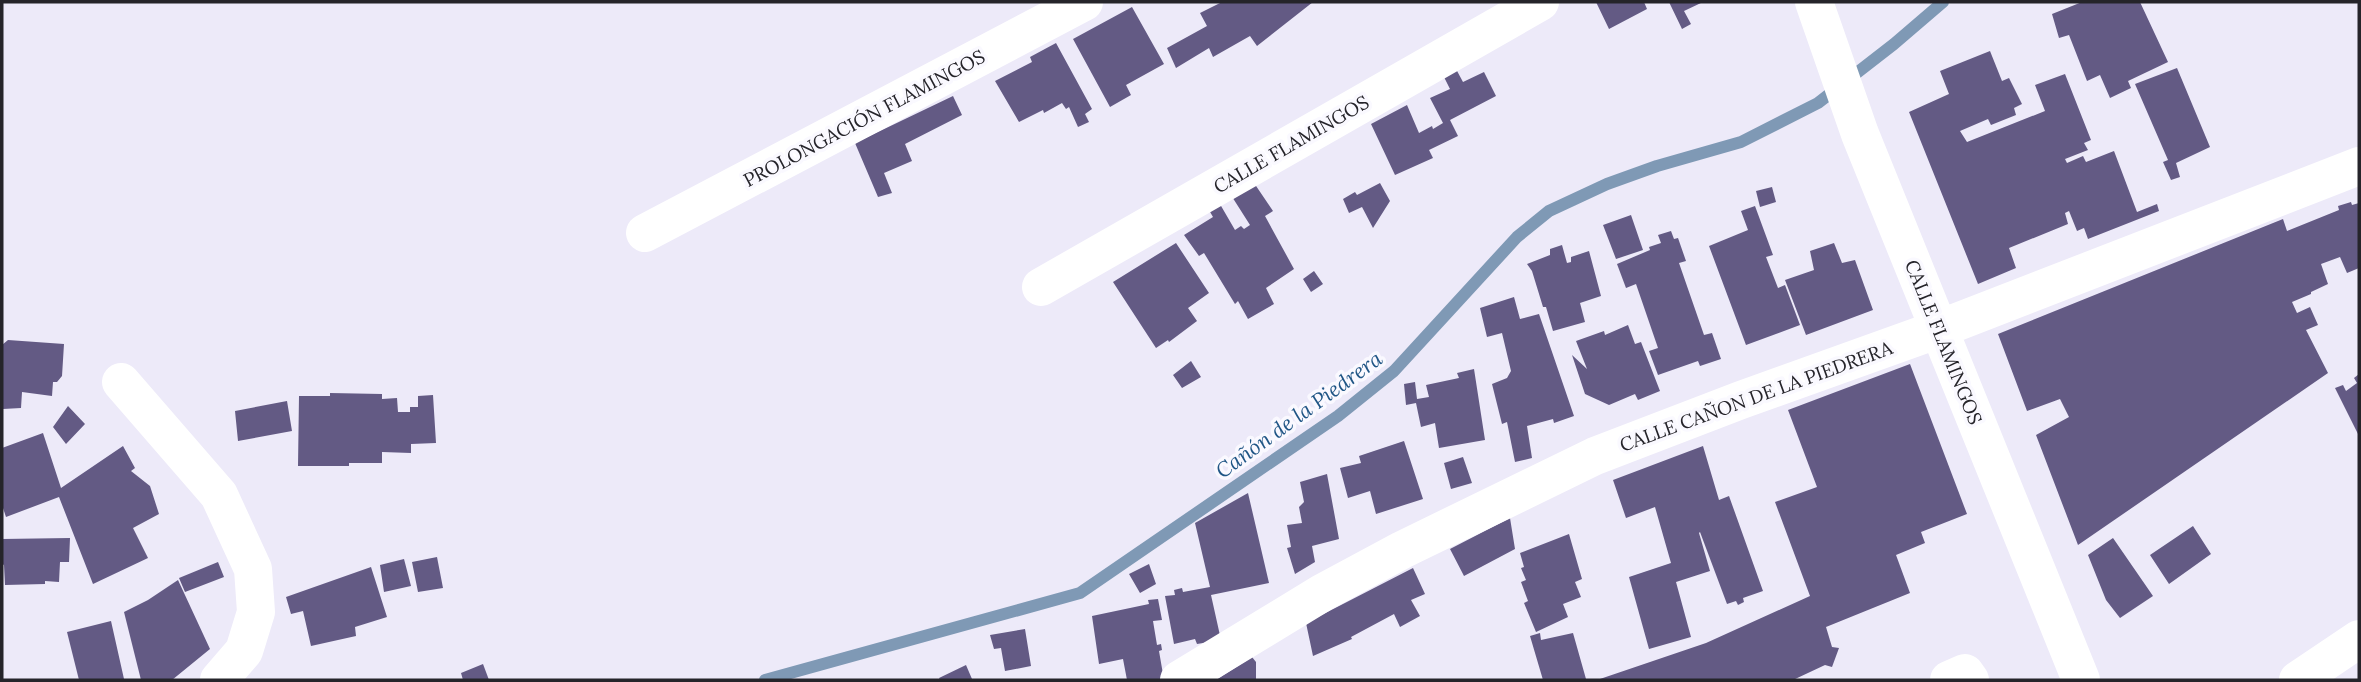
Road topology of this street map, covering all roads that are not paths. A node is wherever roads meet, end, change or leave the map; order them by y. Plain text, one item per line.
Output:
1 (1084, 2) edge
2 (1540, 2) edge
3 (1814, 2) edge
4 (2359, 166) edge
5 (645, 233) dead end
6 (1041, 287) dead end
7 (1939, 329) junction
8 (121, 382) dead end
9 (2359, 639) edge
10 (219, 680) edge
11 (1179, 680) edge
12 (1949, 680) edge
13 (1970, 680) edge
14 (2081, 680) edge
15 (2298, 680) edge

1 - 5 street, PROLONGACIÓN FLAMINGOS
2 - 6 street, CALLE FLAMINGOS
3 - 7 street, CALLE FLAMINGOS
4 - 7 street, CALLE CAÑON DE LA PIEDRERA
7 - 11 street, CALLE CAÑON DE LA PIEDRERA
7 - 14 street, CALLE FLAMINGOS
8 - 10 street
9 - 15 street
12 - 13 street

